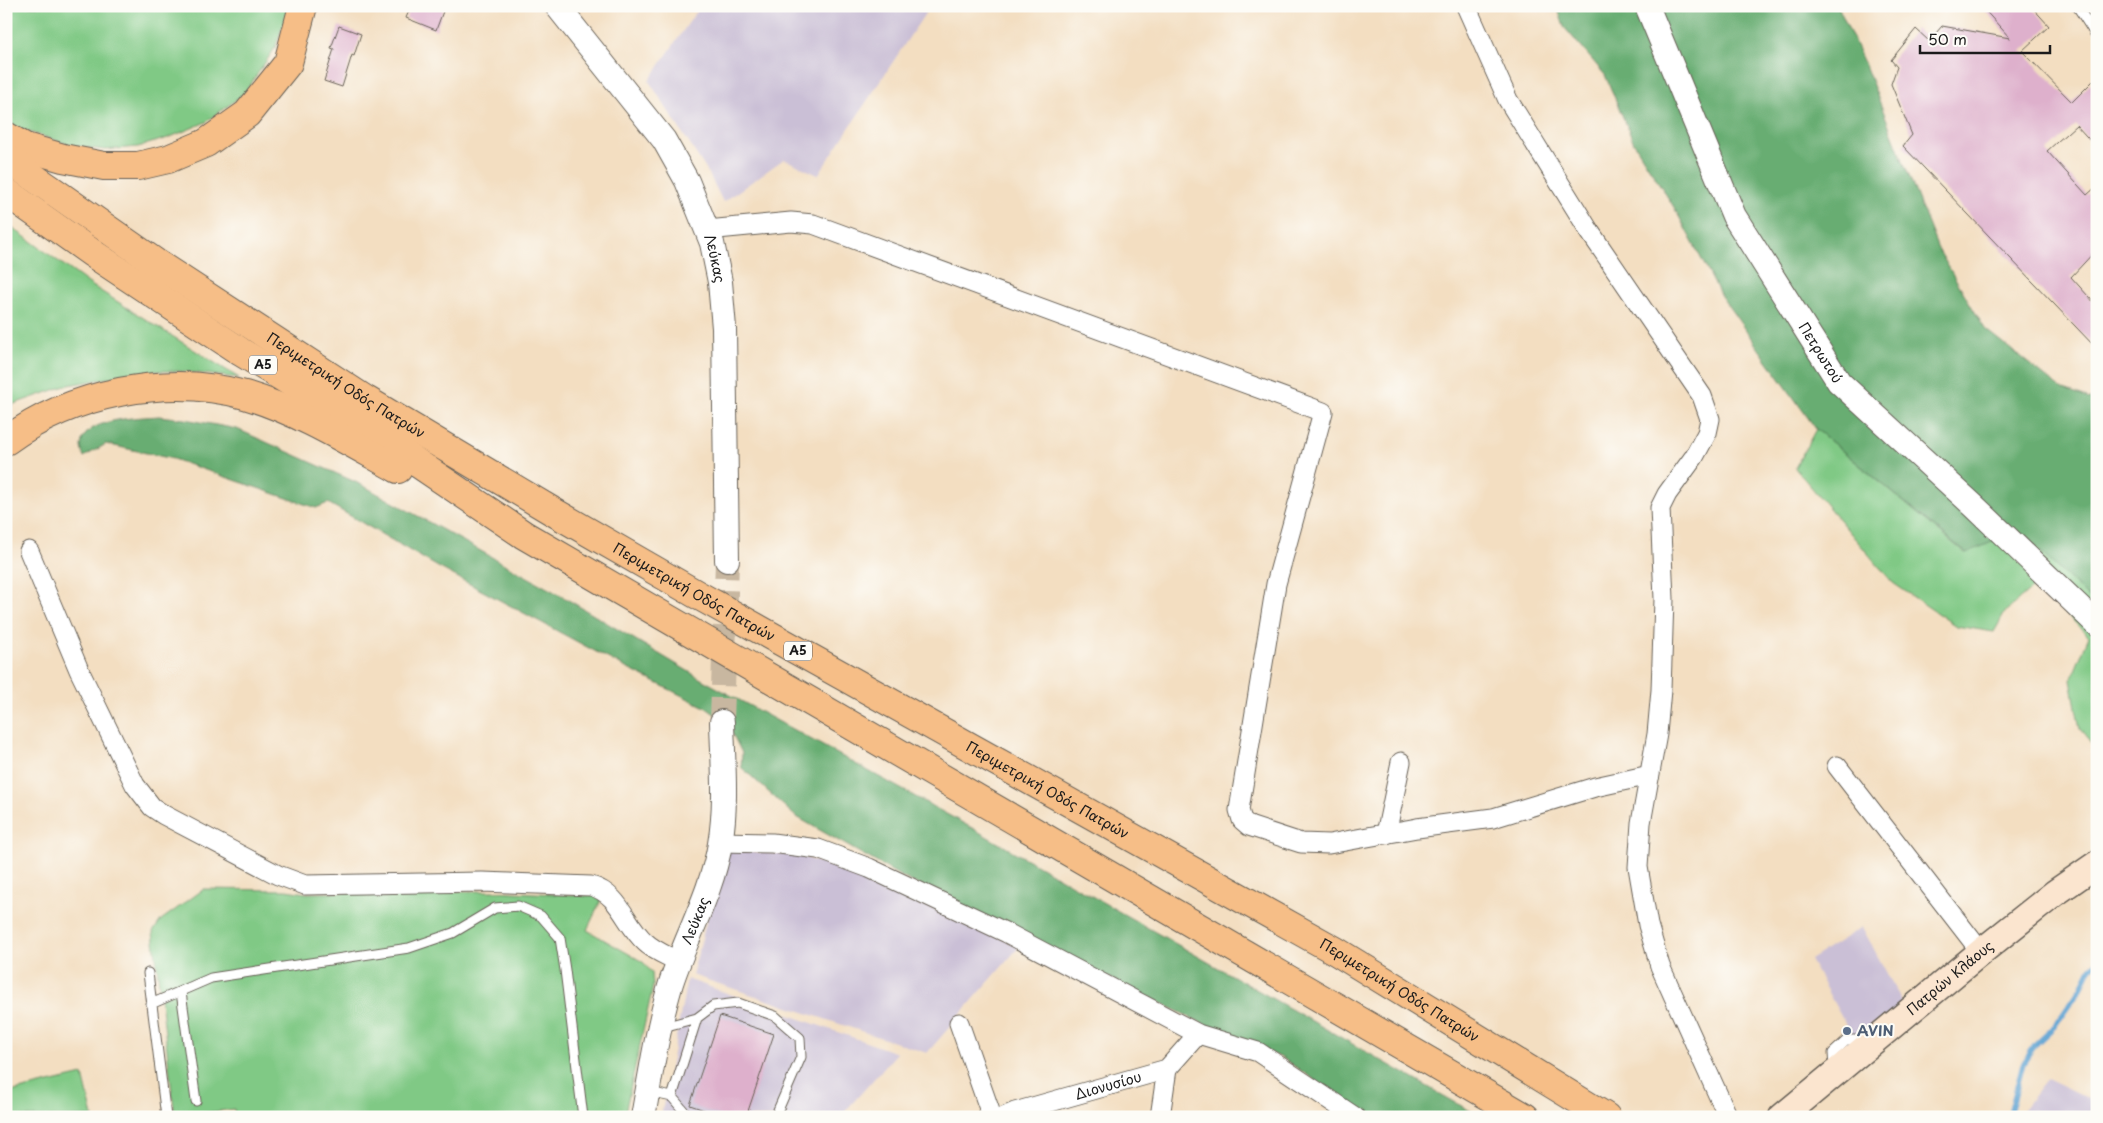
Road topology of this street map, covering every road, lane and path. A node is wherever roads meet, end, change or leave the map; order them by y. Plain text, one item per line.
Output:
1 (303, 6) edge
2 (557, 6) edge
3 (1466, 6) edge
4 (1647, 6) edge
5 (2077, 6) edge
6 (2097, 37) edge
7 (6, 136) edge
8 (6, 158) edge
9 (6, 192) edge
10 (707, 230) junction
11 (6, 441) edge
12 (524, 535) junction
13 (29, 551) dead end
14 (727, 560) tunnel mouth
15 (2097, 624) edge
16 (722, 722) tunnel mouth
17 (1401, 762) dead end
18 (1837, 766) dead end
19 (1650, 775) junction
20 (1386, 834) junction
21 (720, 842) junction
22 (2097, 864) edge
23 (1981, 952) junction
24 (679, 962) junction
25 (148, 973) dead end
26 (180, 992) junction
27 (151, 1004) junction
28 (697, 1018) junction
29 (959, 1023) dead end
30 (660, 1028) junction
31 (1198, 1034) junction
32 (1168, 1069) junction
33 (647, 1092) junction
34 (672, 1097) junction
35 (196, 1101) dead end
36 (166, 1117) edge
37 (583, 1117) edge
38 (643, 1117) edge
39 (689, 1117) edge
40 (775, 1117) edge
41 (992, 1117) edge
42 (1004, 1117) edge
43 (1160, 1117) edge
44 (1355, 1117) edge
45 (1525, 1117) edge
46 (1606, 1117) edge
47 (1728, 1117) edge
48 (1782, 1117) edge

1 - 7 highway
2 - 10 street, Λεύκας
3 - 19 street
4 - 15 street, Πετρωτού
5 - 6 lane
8 - 46 highway, Περιμετρική Οδός Πατρών / Α5
9 - 12 highway, Περιμετρική Οδός Πατρών / Α5
10 - 14 street, Λεύκας
10 - 20 street
11 - 12 highway
12 - 45 highway, Περιμετρική Οδός Πατρών / Α5
13 - 24 street
16 - 21 street, Λεύκας
17 - 20 street
18 - 23 street
19 - 20 street
19 - 47 street
21 - 24 street, Λεύκας
21 - 31 street
22 - 23 main road, Πατρών Κλάους
23 - 48 main road, Πατρών Κλάους
24 - 30 street, Λεύκας
25 - 27 lane
26 - 27 lane
26 - 35 lane
26 - 37 lane
27 - 36 lane
28 - 30 lane
28 - 34 lane
28 - 40 lane
29 - 41 street
30 - 33 street, Λεύκας
31 - 32 street
31 - 44 street
32 - 42 street, Διονυσίου
32 - 43 street
33 - 34 lane
33 - 38 street, Λεύκας
34 - 39 lane

